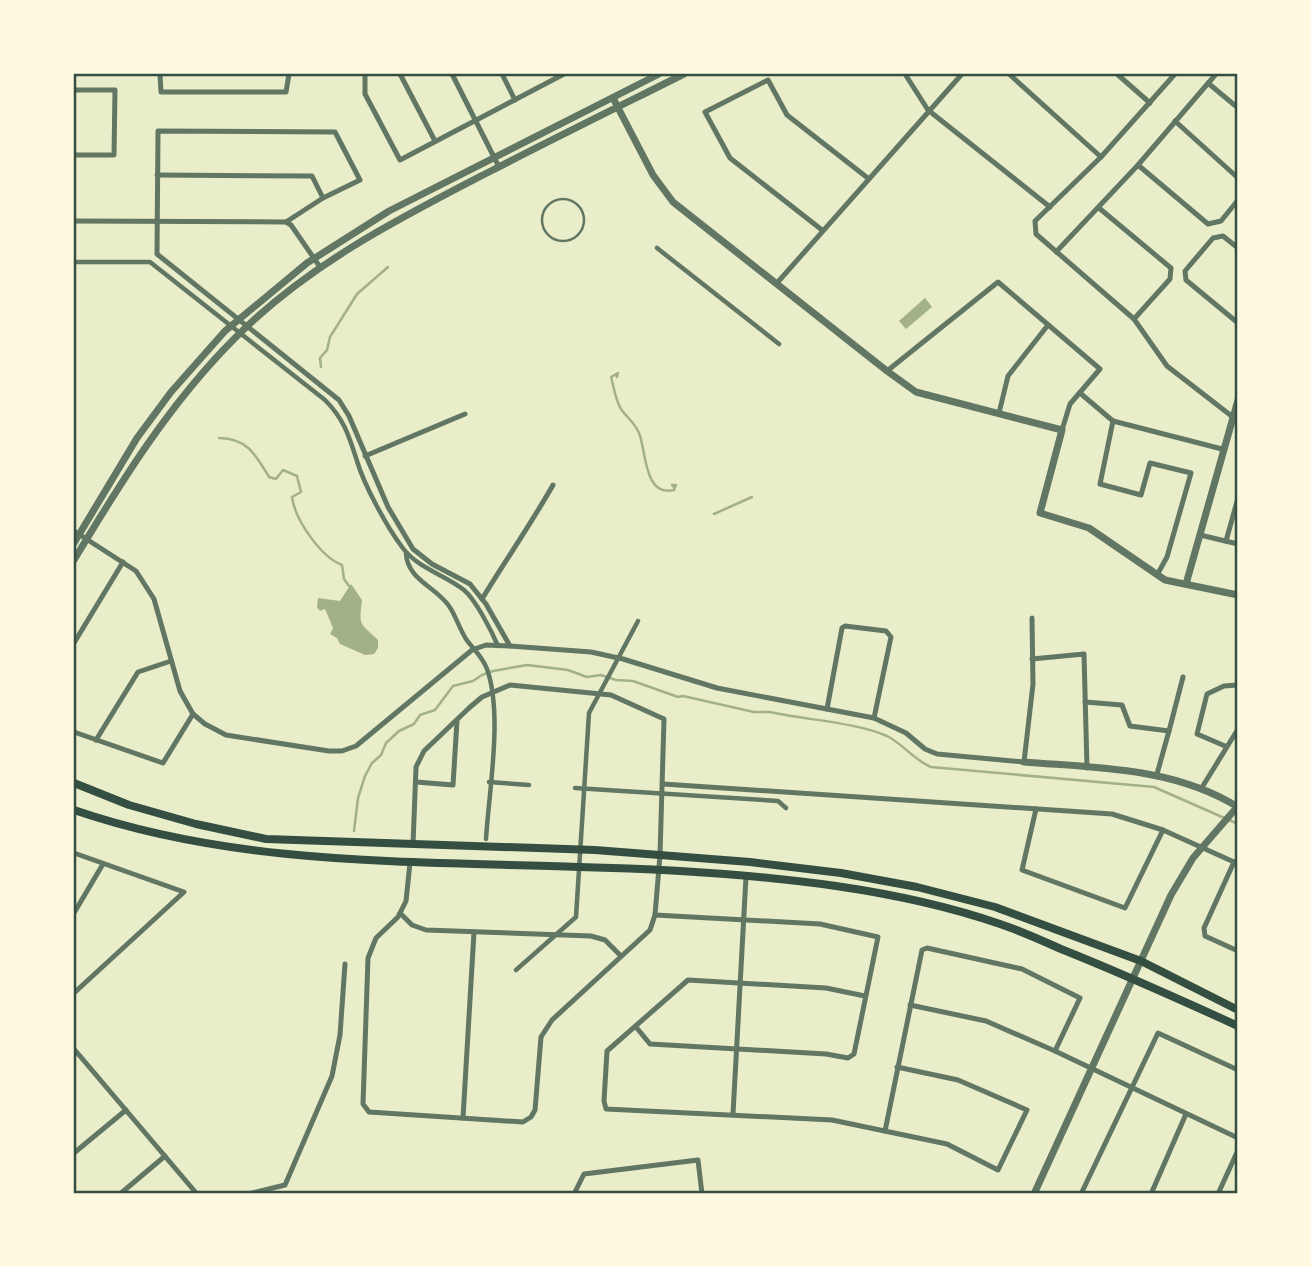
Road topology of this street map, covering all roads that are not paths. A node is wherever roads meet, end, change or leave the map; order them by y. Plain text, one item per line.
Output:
1 (160, 74) edge
2 (289, 74) edge
3 (365, 74) edge
4 (400, 74) edge
5 (452, 74) edge
6 (502, 74) edge
7 (564, 74) edge
8 (659, 74) edge
9 (684, 74) edge
10 (905, 74) edge
11 (962, 74) edge
12 (1009, 74) edge
13 (1117, 74) edge
14 (1175, 74) edge
15 (1216, 74) edge
16 (553, 76) edge
17 (1208, 83) junction
18 (74, 90) edge
19 (613, 98) junction
20 (515, 100) junction
21 (1150, 103) junction
22 (617, 107) junction
23 (1237, 108) edge
24 (928, 110) junction
25 (476, 121) junction
26 (1175, 121) junction
27 (435, 141) junction
28 (74, 155) edge
29 (1101, 157) junction
30 (497, 163) junction
31 (1138, 165) junction
32 (157, 175) junction
33 (1237, 178) edge
34 (869, 179) junction
35 (323, 198) junction
36 (1237, 200) edge
37 (1050, 207) junction
38 (1099, 208) junction
39 (74, 221) edge
40 (156, 222) junction
41 (286, 222) junction
42 (543, 228) joint
43 (822, 230) junction
44 (657, 248) dead end
45 (1237, 248) edge
46 (1056, 253) junction
47 (313, 258) junction
48 (74, 261) edge
49 (320, 267) junction
50 (776, 283) junction
51 (1134, 319) junction
52 (1237, 323) edge
53 (1048, 325) junction
54 (238, 337) junction
55 (779, 344) dead end
56 (887, 372) junction
57 (1080, 393) junction
58 (1237, 400) edge
59 (999, 413) junction
60 (465, 414) dead end
61 (1233, 420) edge
62 (1113, 421) junction
63 (1062, 430) junction
64 (1223, 446) junction
65 (365, 456) junction
66 (553, 485) dead end
67 (1237, 498) edge
68 (80, 535) edge
69 (1200, 535) junction
70 (1226, 541) junction
71 (74, 543) edge
72 (1237, 544) edge
73 (407, 553) junction
74 (74, 560) edge
75 (123, 562) junction
76 (1157, 575) junction
77 (1186, 584) junction
78 (1237, 595) edge
79 (482, 599) junction
80 (1032, 618) dead end
81 (638, 621) dead end
82 (74, 643) edge
83 (498, 646) junction
84 (510, 646) junction
85 (1032, 659) junction
86 (171, 661) junction
87 (1183, 677) dead end
88 (1237, 685) edge
89 (1085, 702) junction
90 (827, 709) junction
91 (193, 714) junction
92 (874, 718) junction
93 (457, 721) junction
94 (1237, 729) edge
95 (1169, 731) junction
96 (74, 732) edge
97 (96, 740) junction
98 (1225, 746) junction
99 (1024, 762) junction
100 (1087, 768) junction
101 (1157, 774) junction
102 (416, 782) junction
103 (489, 782) junction
104 (74, 783) edge
105 (663, 784) junction
106 (529, 785) dead end
107 (575, 788) dead end
108 (584, 789) junction
109 (1201, 789) junction
110 (1237, 807) edge
111 (786, 808) dead end
112 (1036, 809) junction
113 (74, 810) edge
114 (1163, 830) junction
115 (486, 839) dead end
116 (414, 845) junction
117 (1201, 847) junction
118 (74, 853) edge
119 (660, 855) junction
120 (410, 863) junction
121 (1236, 863) edge
122 (103, 864) junction
123 (659, 871) junction
124 (746, 877) junction
125 (74, 913) edge
126 (400, 913) junction
127 (655, 915) junction
128 (744, 919) junction
129 (474, 932) junction
130 (1237, 951) edge
131 (621, 956) junction
132 (1141, 961) junction
133 (345, 964) dead end
134 (516, 970) dead end
135 (1134, 978) junction
136 (741, 982) junction
137 (74, 993) edge
138 (865, 996) junction
139 (911, 1006) junction
140 (1237, 1010) edge
141 (1237, 1026) edge
142 (636, 1027) junction
143 (737, 1048) junction
144 (1055, 1051) junction
145 (74, 1052) edge
146 (897, 1067) junction
147 (1091, 1068) junction
148 (1237, 1070) edge
149 (1131, 1088) junction
150 (126, 1110) junction
151 (733, 1114) junction
152 (1186, 1114) junction
153 (463, 1118) junction
154 (885, 1131) junction
155 (1237, 1138) edge
156 (1237, 1150) edge
157 (74, 1153) edge
158 (165, 1156) junction
159 (120, 1194) edge
160 (197, 1194) edge
161 (248, 1194) edge
162 (574, 1194) edge
163 (702, 1194) edge
164 (1034, 1194) edge
165 (1081, 1194) edge
166 (1150, 1194) edge
167 (1218, 1194) edge

1 - 2 street
3 - 27 street
4 - 27 street
5 - 25 street
6 - 20 street
7 - 16 street
8 - 19 street
9 - 22 street
10 - 24 street
11 - 24 street
12 - 29 street
13 - 21 street
14 - 21 street
15 - 17 street
16 - 20 street
17 - 23 street
17 - 26 street
18 - 28 street
19 - 22 street
19 - 30 street
20 - 25 street
21 - 29 street
22 - 30 street
22 - 50 street
24 - 34 street
24 - 37 street
25 - 27 street
25 - 30 street
26 - 31 street
26 - 33 street
29 - 37 street
30 - 47 street
30 - 49 street
31 - 36 street
31 - 38 street
32 - 35 street
32 - 35 street
32 - 40 street
34 - 43 street
34 - 43 street
35 - 41 street
37 - 46 street
38 - 46 street
38 - 51 street
39 - 40 street
40 - 41 street
40 - 65 street
41 - 47 street
42 - 42 lane
43 - 50 street
44 - 55 street
45 - 52 street
46 - 51 street
47 - 49 street
47 - 68 street
48 - 54 street
49 - 54 street
50 - 56 street
51 - 61 street
53 - 56 street
53 - 57 street
53 - 59 street
54 - 68 street
54 - 73 street
56 - 59 street
57 - 62 street
57 - 63 street
58 - 61 street
59 - 63 street
60 - 65 street
61 - 64 street
62 - 64 street
62 - 76 street
63 - 76 street
64 - 69 street
65 - 79 street
66 - 79 street
67 - 70 street
68 - 71 street
68 - 74 street
68 - 75 street
69 - 70 street
69 - 77 street
70 - 72 street
73 - 83 street
73 - 103 street
75 - 82 street
75 - 86 street
76 - 77 street
77 - 78 street
79 - 84 street
80 - 85 street
81 - 108 street
83 - 84 street
83 - 91 street
84 - 90 street
85 - 89 street
85 - 99 street
86 - 91 street
86 - 97 street
87 - 95 street
88 - 98 street
89 - 95 street
89 - 100 street
90 - 92 street
90 - 92 street
91 - 97 street
92 - 99 street
93 - 102 street
93 - 102 street
93 - 105 street
94 - 98 street
95 - 101 street
96 - 97 street
98 - 109 street
99 - 100 street
100 - 101 street
101 - 109 street
102 - 116 street
103 - 106 street
103 - 115 street
104 - 116 main road
105 - 112 street
105 - 119 street
107 - 108 street
108 - 111 street
108 - 134 street
109 - 110 street
110 - 117 street
112 - 114 street
112 - 114 street
113 - 120 main road
114 - 117 street
116 - 119 main road
117 - 121 street
117 - 132 street
118 - 122 street
119 - 123 street
119 - 132 main road
120 - 123 main road
120 - 126 street
121 - 130 street
122 - 125 street
122 - 137 street
123 - 124 main road
123 - 127 street
124 - 128 street
124 - 135 main road
126 - 129 street
126 - 153 street
127 - 128 street
127 - 131 street
128 - 136 street
128 - 138 street
129 - 131 street
129 - 153 street
131 - 153 street
132 - 135 street
132 - 140 main road
133 - 161 street
135 - 141 main road
135 - 147 street
136 - 138 street
136 - 142 street
136 - 143 street
138 - 143 street
139 - 144 street
139 - 144 street
139 - 146 street
142 - 143 street
142 - 151 street
143 - 151 street
144 - 147 street
145 - 150 street
146 - 154 street
146 - 154 street
147 - 149 street
147 - 164 street
148 - 149 street
149 - 152 street
149 - 165 street
150 - 157 street
150 - 158 street
151 - 154 street
152 - 155 street
152 - 166 street
156 - 167 street
158 - 159 street
158 - 160 street
162 - 163 street

